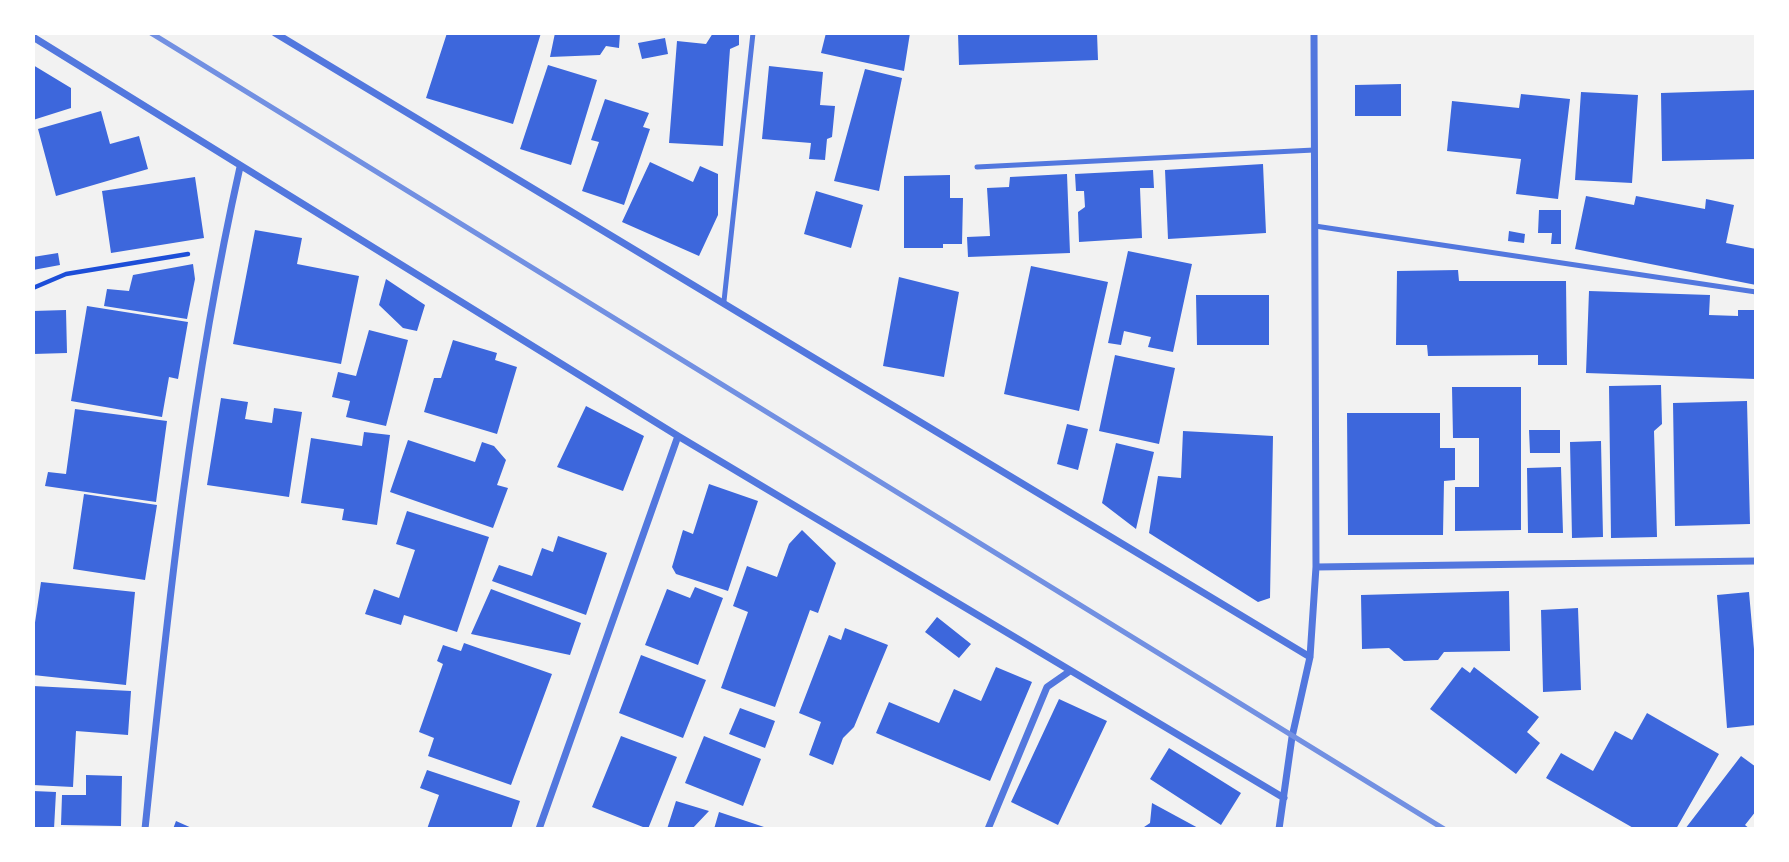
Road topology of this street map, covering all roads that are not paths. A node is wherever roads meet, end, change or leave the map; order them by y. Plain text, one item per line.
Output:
1 (275, 33) edge
2 (753, 33) edge
3 (1314, 33) edge
4 (33, 37) edge
5 (1314, 150) junction
6 (240, 167) junction
7 (977, 167) dead end
8 (1315, 226) junction
9 (1756, 292) edge
10 (724, 301) junction
11 (678, 436) junction
12 (1756, 561) edge
13 (1316, 567) junction
14 (1310, 657) junction
15 (1070, 671) junction
16 (1284, 799) junction
17 (145, 829) edge
18 (539, 829) edge
19 (988, 829) edge
20 (1279, 829) edge

1 - 10 street
2 - 10 lane
3 - 5 street
4 - 6 street
5 - 7 lane
5 - 8 street
6 - 11 street
6 - 17 street
8 - 9 lane
8 - 13 street
10 - 14 street
11 - 15 street
11 - 18 street
12 - 13 street
13 - 14 street
14 - 16 street
15 - 16 street
15 - 19 street
16 - 20 street

